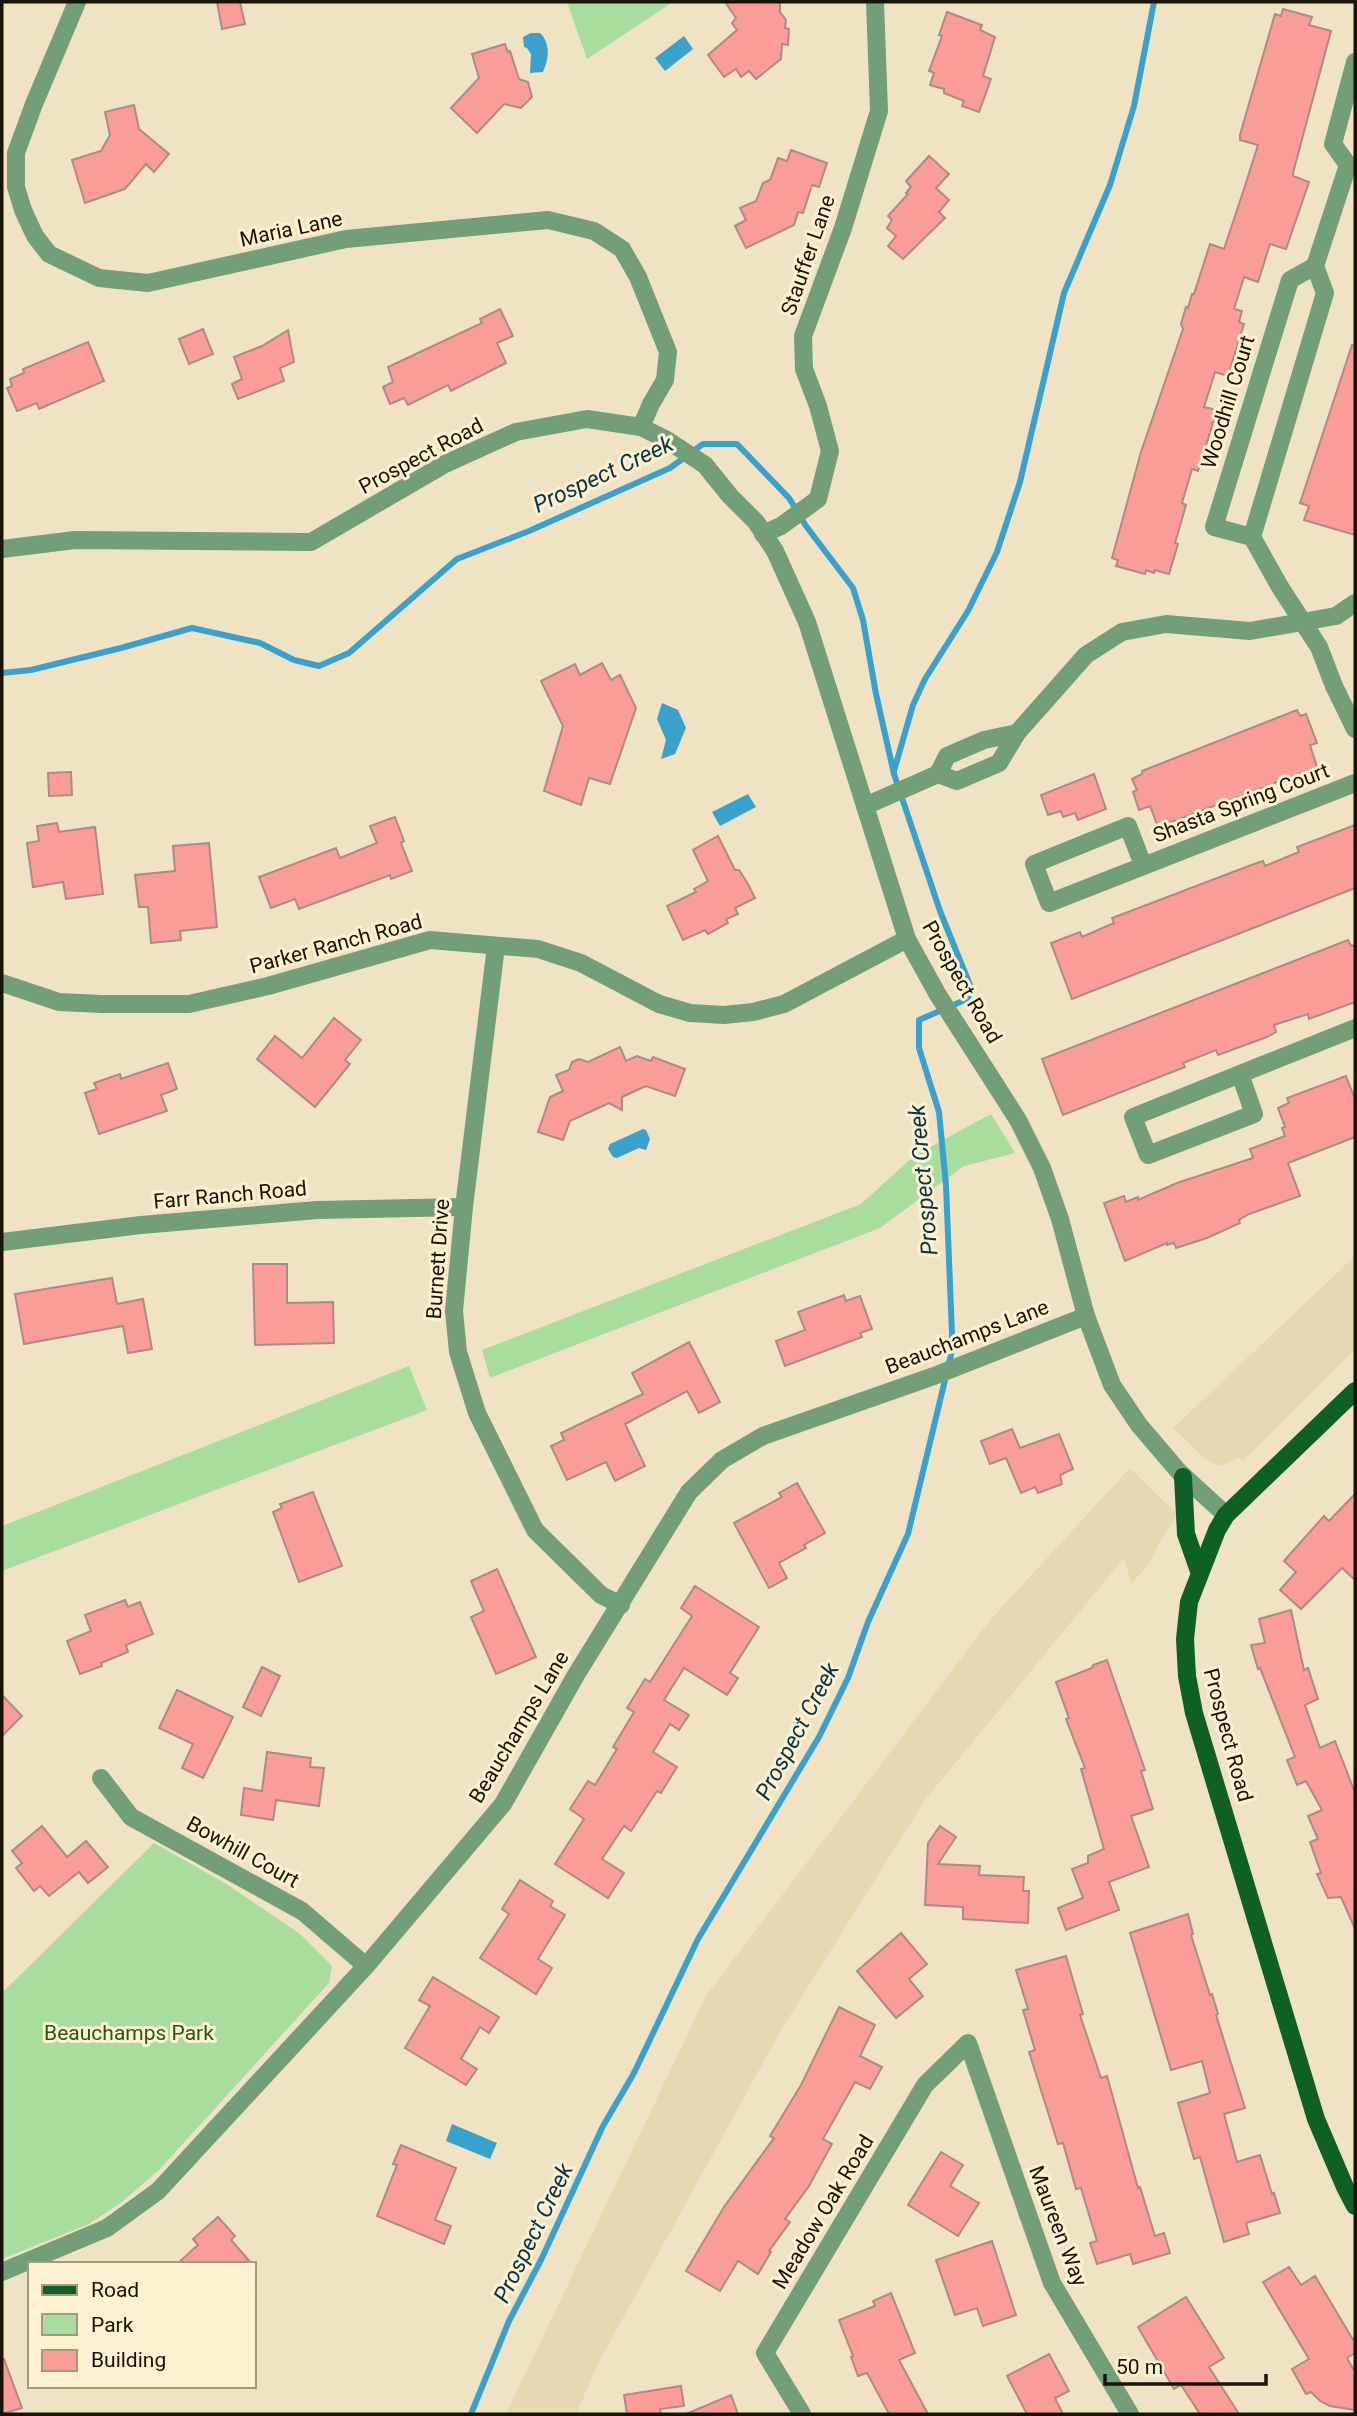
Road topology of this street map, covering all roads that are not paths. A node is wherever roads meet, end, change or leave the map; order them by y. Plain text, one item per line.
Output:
1 (78, 2) edge
2 (875, 2) edge
3 (1355, 62) edge
4 (1352, 164) edge
5 (1315, 266) junction
6 (641, 427) junction
7 (763, 534) junction
8 (1252, 537) junction
9 (2, 548) edge
10 (1355, 603) edge
11 (1303, 621) junction
12 (1355, 729) edge
13 (1017, 733) junction
14 (938, 774) junction
15 (1355, 783) edge
16 (865, 806) junction
17 (1143, 865) junction
18 (907, 939) junction
19 (496, 946) junction
20 (2, 983) edge
21 (1355, 1028) edge
22 (1240, 1074) junction
23 (464, 1207) junction
24 (2, 1242) edge
25 (1086, 1316) junction
26 (1355, 1391) edge
27 (1183, 1477) junction
28 (1226, 1515) junction
29 (1199, 1571) junction
30 (621, 1605) junction
31 (101, 1778) dead end
32 (366, 1966) junction
33 (968, 2043) joint
34 (1355, 2206) edge
35 (2, 2272) edge
36 (803, 2414) edge
37 (1130, 2414) edge

1 - 6 street, Maria Lane
2 - 7 street, Stauffer Lane
3 - 4 street
4 - 5 street
5 - 8 street
5 - 8 street, Woodhill Court
6 - 7 street, Prospect Road
6 - 9 street, Prospect Road
7 - 16 street, Prospect Road
8 - 11 street
10 - 11 street
11 - 12 street
11 - 13 street
13 - 14 street
13 - 14 street
14 - 16 street
15 - 17 street, Shasta Spring Court
16 - 18 street, Prospect Road
17 - 17 street, Shasta Spring Court
18 - 19 street, Parker Ranch Road
18 - 25 street, Prospect Road
19 - 20 street, Parker Ranch Road
19 - 23 street, Burnett Drive
21 - 22 street
22 - 22 street
23 - 24 street, Farr Ranch Road
23 - 30 street, Burnett Drive
25 - 27 street, Prospect Road
25 - 30 street, Beauchamps Lane
26 - 28 main road
27 - 28 street, Prospect Road
27 - 29 main road
28 - 29 main road, Prospect Road
29 - 34 main road, Prospect Road
30 - 32 street, Beauchamps Lane
31 - 32 street, Bowhill Court
32 - 35 street, Beauchamps Lane
33 - 36 street, Meadow Oak Road
33 - 37 street, Maureen Way

